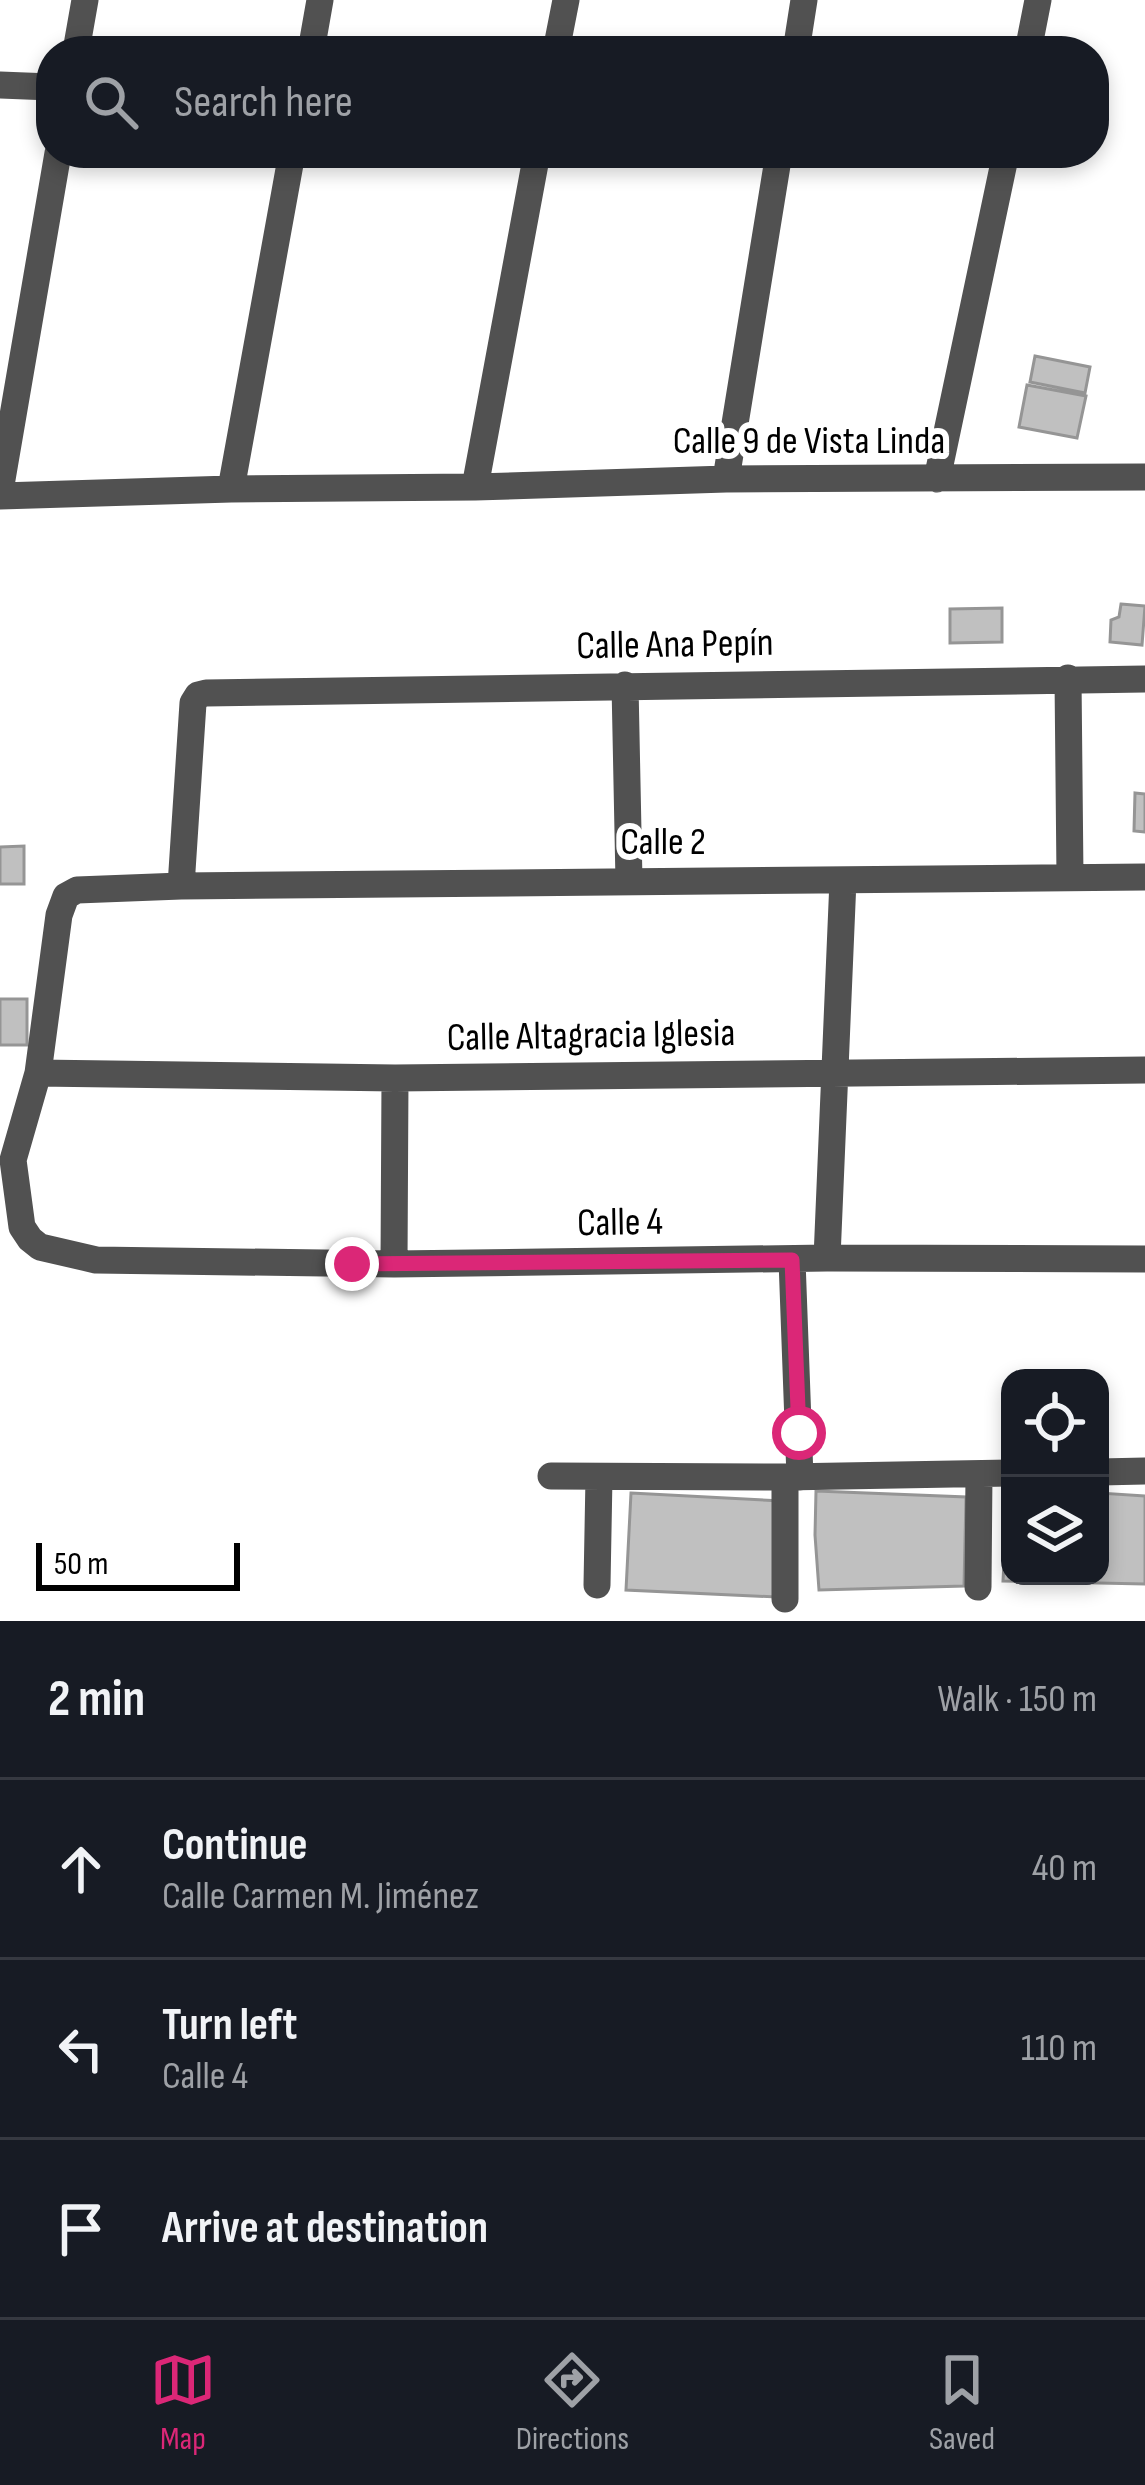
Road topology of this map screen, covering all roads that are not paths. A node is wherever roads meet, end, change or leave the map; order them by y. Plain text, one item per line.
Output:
1 (85, 0) edge
2 (320, 0) edge
3 (566, 0) edge
4 (804, 0) edge
5 (1038, 0) edge
6 (79, 36) edge
7 (314, 36) edge
8 (559, 36) edge
9 (798, 36) edge
10 (1031, 36) edge
11 (0, 85) edge
12 (36, 86) edge
13 (55, 168) edge
14 (289, 168) edge
15 (534, 168) edge
16 (777, 168) edge
17 (1003, 168) edge
18 (1145, 477) edge
19 (726, 478) junction
20 (937, 479) junction
21 (475, 488) junction
22 (231, 489) junction
23 (0, 493) edge
24 (1068, 679) junction
25 (1145, 679) edge
26 (625, 685) junction
27 (1070, 877) junction
28 (1145, 877) edge
29 (843, 880) junction
30 (629, 881) junction
31 (181, 886) junction
32 (1145, 1070) edge
33 (836, 1072) junction
34 (38, 1073) junction
35 (395, 1078) junction
36 (7, 1160) edge
37 (827, 1258) junction
38 (1145, 1258) edge
39 (792, 1260) junction
40 (394, 1264) junction
41 (1145, 1471) edge
42 (1109, 1472) edge
43 (1001, 1473) edge
44 (979, 1474) junction
45 (551, 1476) dead end
46 (599, 1477) junction
47 (793, 1477) junction
48 (597, 1586) dead end
49 (978, 1586) dead end
50 (785, 1599) dead end

1 - 6 street
2 - 7 street
3 - 8 street
4 - 9 street
5 - 10 street
11 - 12 street
13 - 23 street
14 - 22 street
15 - 21 street
16 - 19 street
17 - 20 street
18 - 20 street, Calle 9 de Vista Linda
19 - 20 street, Calle 9 de Vista Linda
19 - 21 street, Calle 9 de Vista Linda
21 - 22 street, Calle 9 de Vista Linda
22 - 23 street, Calle 9 de Vista Linda
24 - 25 street, Calle Ana Pepín
24 - 26 street, Calle Ana Pepín
24 - 27 street
26 - 30 street
26 - 31 street, Calle Ana Pepín
27 - 28 street, Calle 2
27 - 29 street, Calle 2
29 - 30 street, Calle 2
29 - 33 street
30 - 31 street, Calle 2
31 - 34 street, Calle 2
32 - 33 street, Calle Altagracia Iglesia
33 - 35 street, Calle Altagracia Iglesia
33 - 37 street
34 - 35 street, Calle Altagracia Iglesia
34 - 36 street
35 - 40 street
36 - 40 street, Calle 4
37 - 38 street, Calle 4
37 - 39 street, Calle 4
39 - 40 street, Calle 4
39 - 47 street
41 - 42 street
43 - 44 street
44 - 47 street
44 - 49 street
45 - 46 street
46 - 47 street
46 - 48 street
47 - 50 street

